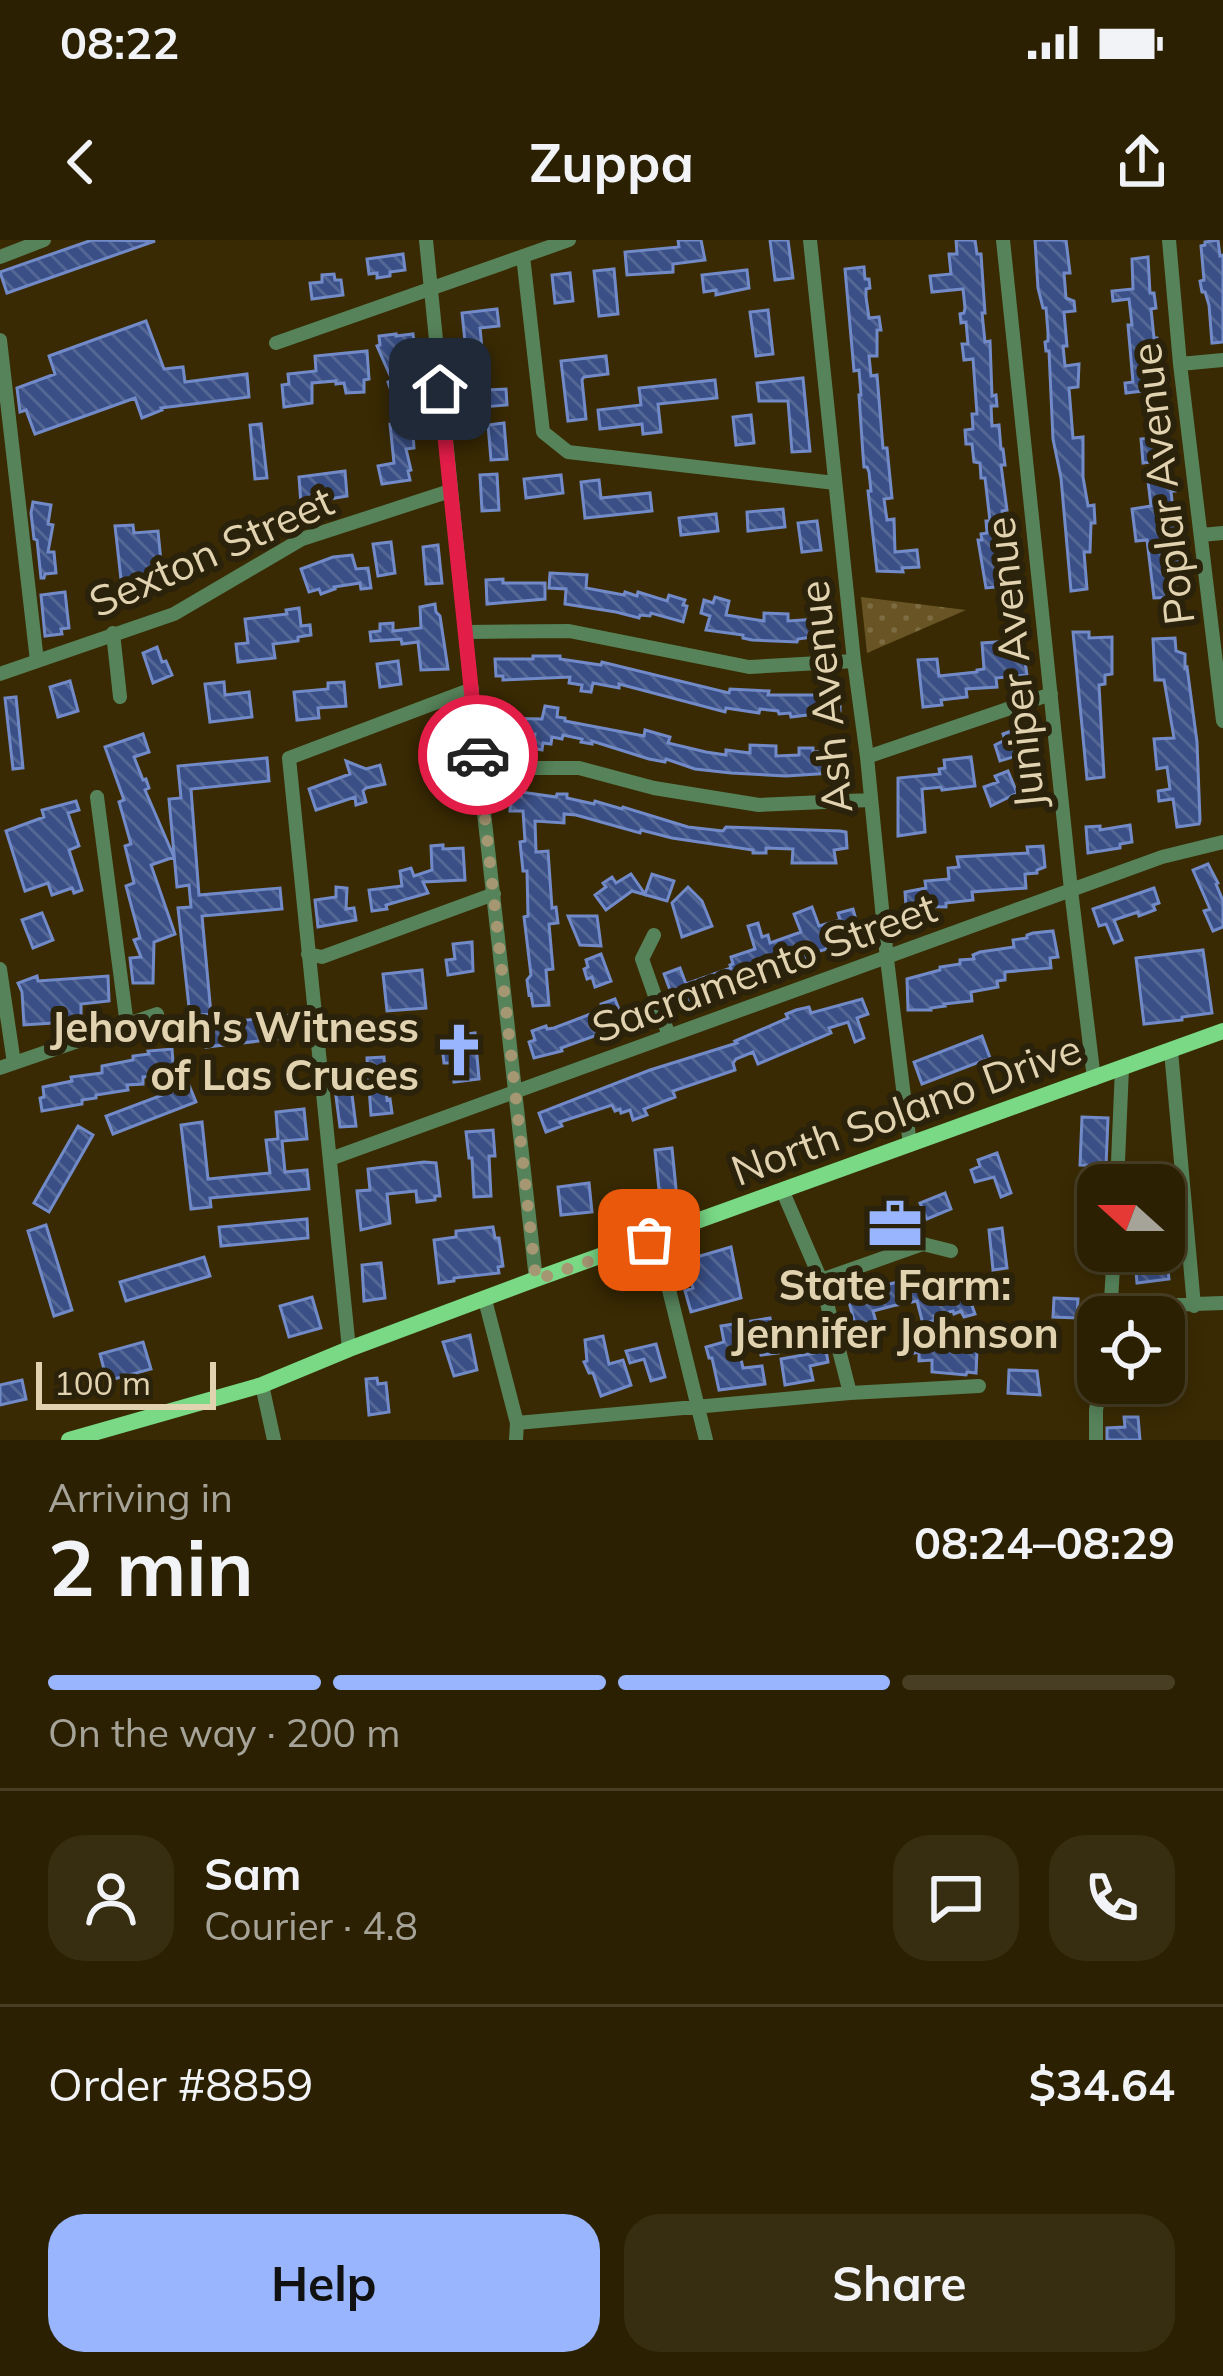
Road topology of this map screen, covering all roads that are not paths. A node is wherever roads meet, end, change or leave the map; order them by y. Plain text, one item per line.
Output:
1 (44, 240) edge
2 (426, 240) edge
3 (569, 240) edge
4 (810, 240) edge
5 (1003, 240) edge
6 (1169, 240) edge
7 (524, 256) junction
8 (0, 257) edge
9 (430, 290) junction
10 (0, 340) edge
11 (276, 343) dead end
12 (1223, 360) edge
13 (1180, 364) junction
14 (835, 483) junction
15 (450, 491) junction
16 (1223, 533) edge
17 (1201, 535) junction
18 (467, 632) junction
19 (113, 633) junction
20 (38, 661) junction
21 (854, 661) junction
22 (0, 674) edge
23 (472, 689) junction
24 (1051, 694) junction
25 (120, 698) dead end
26 (1223, 721) edge
27 (867, 757) junction
28 (479, 768) junction
29 (97, 797) dead end
30 (870, 800) junction
31 (1223, 842) edge
32 (1071, 890) junction
33 (494, 894) junction
34 (654, 934) dead end
35 (308, 954) junction
36 (887, 959) junction
37 (0, 969) edge
38 (157, 1014) dead end
39 (127, 1025) junction
40 (1223, 1031) edge
41 (669, 1036) junction
42 (1171, 1051) junction
43 (7, 1065) edge
44 (1122, 1068) junction
45 (1094, 1079) junction
46 (514, 1093) junction
47 (910, 1145) junction
48 (330, 1159) junction
49 (1118, 1164) edge
50 (783, 1192) junction
51 (656, 1238) junction
52 (951, 1251) dead end
53 (536, 1280) junction
54 (821, 1280) junction
55 (485, 1300) junction
56 (1223, 1304) edge
57 (1194, 1306) junction
58 (1185, 1307) edge
59 (349, 1348) junction
60 (262, 1385) junction
61 (979, 1387) dead end
62 (850, 1393) junction
63 (1097, 1404) edge
64 (696, 1408) junction
65 (517, 1423) junction
66 (69, 1440) edge
67 (274, 1440) edge
68 (516, 1440) edge
69 (706, 1440) edge
70 (1096, 1440) edge

1 - 8 street
2 - 9 street
3 - 7 street
4 - 14 street, Ash Avenue
5 - 24 street, Juniper Avenue
6 - 13 street, Poplar Avenue
7 - 9 street
7 - 14 street
9 - 11 street
9 - 15 street
10 - 20 street
12 - 13 street
13 - 17 street, Poplar Avenue
14 - 21 street, Ash Avenue
15 - 18 street
15 - 19 street, Sexton Street
16 - 17 street
17 - 26 street, Poplar Avenue
18 - 21 street
18 - 23 street
19 - 20 street, Sexton Street
19 - 25 street
20 - 22 street, Sexton Street
21 - 27 street, Ash Avenue
23 - 28 street
23 - 35 street
24 - 27 street
24 - 32 street, Juniper Avenue
27 - 30 street, Ash Avenue
28 - 30 street
28 - 33 street
29 - 39 street
30 - 36 street, Ash Avenue
31 - 32 street, Sacramento Street
32 - 36 street, Sacramento Street
32 - 45 street, Juniper Avenue
33 - 35 street
33 - 46 street
34 - 41 street
35 - 48 street
36 - 41 street, Sacramento Street
36 - 47 street, Ash Avenue
37 - 43 street
38 - 39 street
39 - 43 street
40 - 42 main road, North Solano Drive
41 - 46 street, Sacramento Street
42 - 44 main road, North Solano Drive
42 - 57 street
44 - 45 main road, North Solano Drive
44 - 49 street
45 - 47 main road, North Solano Drive
46 - 48 street, Sacramento Street
46 - 53 street
47 - 50 main road, North Solano Drive
48 - 59 street
50 - 51 main road, North Solano Drive
50 - 54 street
51 - 53 main road, North Solano Drive
51 - 64 street
52 - 54 street
53 - 55 main road, North Solano Drive
54 - 62 street
55 - 59 main road, North Solano Drive
55 - 65 street
56 - 57 street
57 - 58 street
59 - 60 main road, North Solano Drive
60 - 66 main road, North Solano Drive
60 - 67 street
61 - 62 street
62 - 64 street
63 - 70 street
64 - 65 street
64 - 69 street
65 - 68 street

